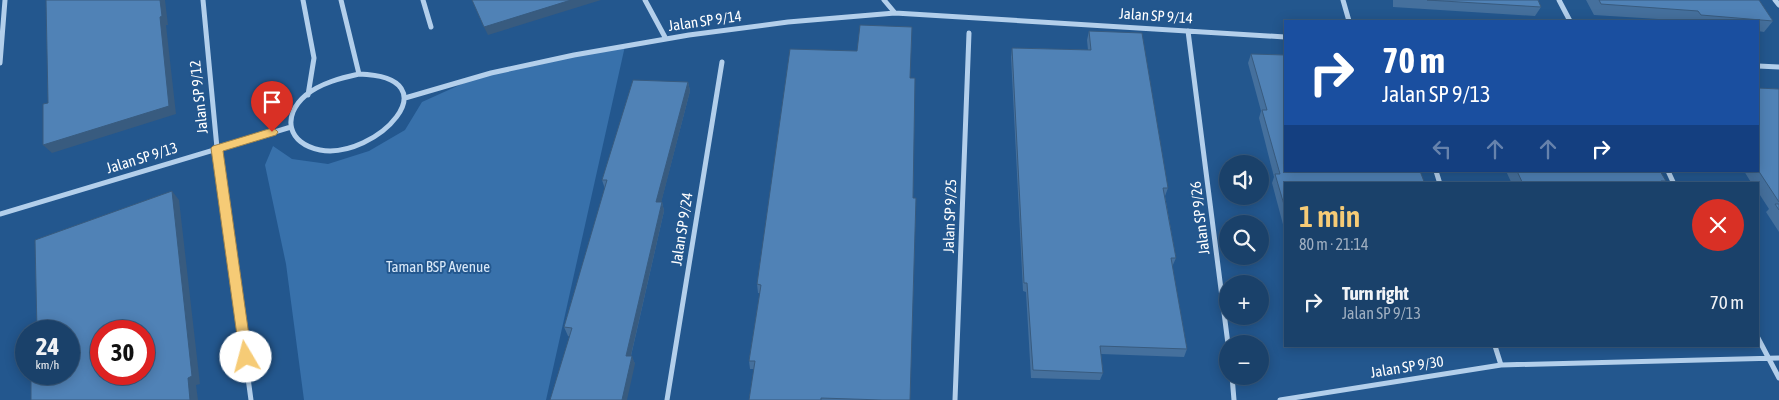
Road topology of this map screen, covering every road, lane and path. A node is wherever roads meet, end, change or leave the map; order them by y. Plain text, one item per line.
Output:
1 (5, 0) edge
2 (203, 0) edge
3 (303, 0) edge
4 (341, 0) edge
5 (423, 0) edge
6 (644, 0) edge
7 (884, 0) edge
8 (1343, 0) edge
9 (1559, 0) edge
10 (1775, 0) edge
11 (1779, 5) edge
12 (895, 13) junction
13 (1349, 20) edge
14 (1569, 20) edge
15 (431, 27) dead end
16 (1188, 31) junction
17 (969, 33) dead end
18 (1284, 37) edge
19 (666, 39) junction
20 (722, 62) dead end
21 (0, 63) edge
22 (1759, 66) edge
23 (1779, 67) edge
24 (359, 74) junction
25 (308, 95) junction
26 (405, 98) junction
27 (291, 127) junction
28 (217, 148) junction
29 (0, 214) edge
30 (1227, 335) edge
31 (1759, 340) edge
32 (1495, 347) edge
33 (1768, 357) junction
34 (1779, 358) edge
35 (1502, 365) junction
36 (1779, 378) edge
37 (1233, 385) edge
38 (251, 400) edge
39 (667, 400) edge
40 (955, 400) edge
41 (1234, 400) edge
42 (1280, 400) edge

1 - 21 street
2 - 28 street, Jalan SP 9/12
3 - 25 street
4 - 24 street
5 - 15 street
6 - 19 street
7 - 12 street
8 - 13 street
9 - 14 street
10 - 11 street
12 - 16 street, Jalan SP 9/14
12 - 19 street, Jalan SP 9/14
16 - 18 street, Jalan SP 9/14
16 - 30 street, Jalan SP 9/26
17 - 40 street, Jalan SP 9/25
19 - 26 street, Jalan SP 9/14
20 - 39 street, Jalan SP 9/24
22 - 23 street
24 - 25 street
24 - 26 street
25 - 27 street
26 - 27 street
27 - 28 street, Jalan SP 9/13
28 - 29 street, Jalan SP 9/13
28 - 38 street, Jalan SP 9/12
31 - 33 street
32 - 35 street
33 - 34 street, Jalan SP 9/30
33 - 35 street, Jalan SP 9/30
33 - 36 street
35 - 42 street, Jalan SP 9/30
37 - 41 street

